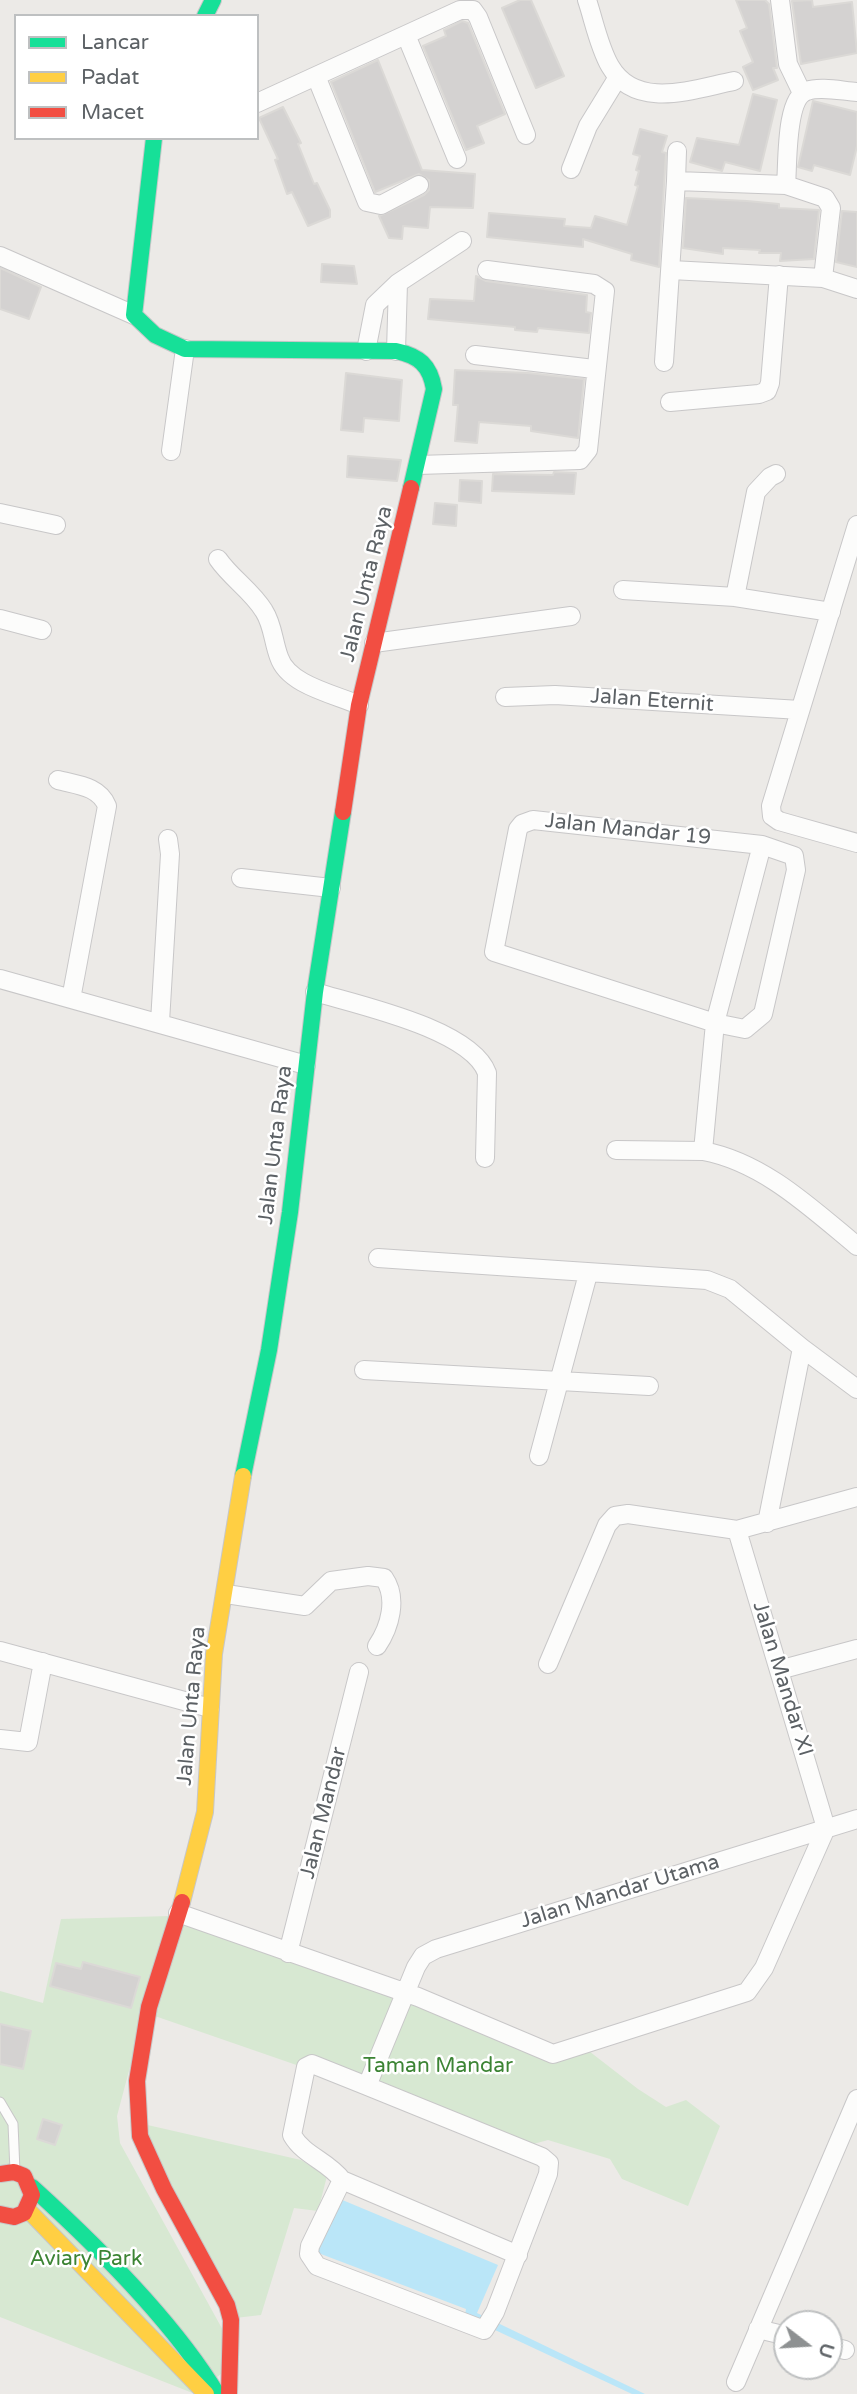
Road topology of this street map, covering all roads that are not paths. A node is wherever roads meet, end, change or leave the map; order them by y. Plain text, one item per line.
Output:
1 (587, 0) edge
2 (780, 0) edge
3 (406, 35) junction
4 (316, 76) junction
5 (618, 77) junction
6 (734, 81) dead end
7 (857, 92) edge
8 (802, 93) junction
9 (259, 102) edge
10 (526, 135) dead end
11 (155, 140) edge
12 (677, 151) dead end
13 (457, 159) dead end
14 (571, 169) dead end
15 (676, 181) junction
16 (419, 185) dead end
17 (786, 185) junction
18 (462, 241) dead end
19 (0, 256) edge
20 (487, 270) dead end
21 (671, 270) junction
22 (779, 275) junction
23 (823, 278) junction
24 (398, 283) junction
25 (857, 289) edge
26 (134, 315) junction
27 (185, 349) junction
28 (366, 351) junction
29 (396, 351) junction
30 (475, 355) dead end
31 (664, 362) dead end
32 (594, 369) junction
33 (670, 402) dead end
34 (170, 450) dead end
35 (418, 465) junction
36 (776, 474) dead end
37 (0, 513) edge
38 (857, 524) edge
39 (56, 525) dead end
40 (218, 559) dead end
41 (623, 590) dead end
42 (735, 597) junction
43 (831, 612) junction
44 (571, 616) dead end
45 (0, 619) edge
46 (42, 630) dead end
47 (374, 643) junction
48 (505, 697) dead end
49 (359, 705) junction
50 (800, 710) junction
51 (58, 780) dead end
52 (168, 839) dead end
53 (857, 843) edge
54 (762, 845) junction
55 (241, 878) dead end
56 (331, 888) junction
57 (0, 979) edge
58 (315, 992) junction
59 (71, 999) junction
60 (160, 1022) junction
61 (715, 1023) junction
62 (306, 1065) junction
63 (616, 1150) dead end
64 (703, 1151) junction
65 (485, 1158) dead end
66 (857, 1246) edge
67 (378, 1258) dead end
68 (587, 1274) junction
69 (802, 1348) junction
70 (364, 1370) dead end
71 (558, 1380) junction
72 (649, 1386) dead end
73 (857, 1389) edge
74 (539, 1456) dead end
75 (857, 1497) edge
76 (766, 1523) junction
77 (737, 1530) junction
78 (226, 1594) junction
79 (377, 1646) dead end
80 (857, 1649) edge
81 (0, 1651) edge
82 (43, 1662) junction
83 (548, 1664) dead end
84 (779, 1670) junction
85 (359, 1672) dead end
86 (209, 1707) junction
87 (0, 1739) edge
88 (857, 1819) edge
89 (827, 1828) junction
90 (178, 1913) junction
91 (288, 1953) junction
92 (404, 1993) junction
93 (367, 2086) junction
94 (857, 2099) edge
95 (0, 2102) edge
96 (8, 2173) edge
97 (342, 2180) junction
98 (32, 2187) junction
99 (27, 2209) junction
100 (0, 2214) edge
101 (518, 2255) junction
102 (758, 2329) junction
103 (773, 2333) edge
104 (736, 2382) dead end
105 (206, 2394) edge
106 (217, 2394) edge
107 (229, 2394) edge

1 - 5 street
2 - 8 street
3 - 4 street
3 - 10 street
3 - 13 street
4 - 9 street
4 - 16 street
5 - 6 street
5 - 14 street
7 - 8 street
8 - 17 street
11 - 26 street
12 - 15 street
15 - 17 street
15 - 21 street
17 - 23 street
18 - 24 street
19 - 26 street
20 - 32 street
21 - 22 street
21 - 31 street
22 - 23 street
22 - 33 street
23 - 25 street
24 - 28 street
24 - 29 street
26 - 27 street, Jalan Unta Raya
27 - 28 street, Jalan Unta Raya
27 - 34 street
28 - 29 street, Jalan Unta Raya
29 - 35 street, Jalan Unta Raya
30 - 32 street
32 - 35 street
35 - 47 street, Jalan Unta Raya
36 - 42 street
37 - 39 street
38 - 43 street
40 - 49 street
41 - 42 street
42 - 43 street
43 - 50 street
44 - 47 street
45 - 46 street
47 - 49 street, Jalan Unta Raya
48 - 50 street, Jalan Eternit
49 - 56 street, Jalan Unta Raya
50 - 53 street
51 - 59 street
52 - 60 street
54 - 61 street
54 - 61 street, Jalan Mandar 19
54 - 61 street, Jalan Mandar 19
55 - 56 street
56 - 58 street, Jalan Unta Raya
57 - 59 street
58 - 62 street, Jalan Unta Raya
58 - 65 street
59 - 60 street
60 - 62 street
61 - 64 street
62 - 78 street, Jalan Unta Raya
63 - 64 street
64 - 66 street
67 - 68 street
68 - 69 street
68 - 71 street
69 - 73 street
69 - 76 street
70 - 71 street
71 - 72 street
71 - 74 street
75 - 76 street
76 - 77 street
77 - 83 street
77 - 84 street, Jalan Mandar XI
78 - 79 street
78 - 86 street, Jalan Unta Raya
80 - 84 street
81 - 82 street
82 - 86 street
82 - 87 street
84 - 89 street, Jalan Mandar XI
85 - 91 street, Jalan Mandar
86 - 90 street, Jalan Unta Raya
88 - 89 street, Jalan Mandar Utama
89 - 92 street, Jalan Mandar Utama
89 - 92 street
90 - 91 street
90 - 107 street, Jalan Unta Raya
91 - 92 street
92 - 93 street, Jalan Mandar Utama
93 - 97 street
93 - 101 street
94 - 102 street
95 - 96 lane
96 - 98 street
97 - 101 street
97 - 101 street
98 - 99 street
98 - 106 street
99 - 100 street
99 - 105 street
102 - 103 street
102 - 104 street

